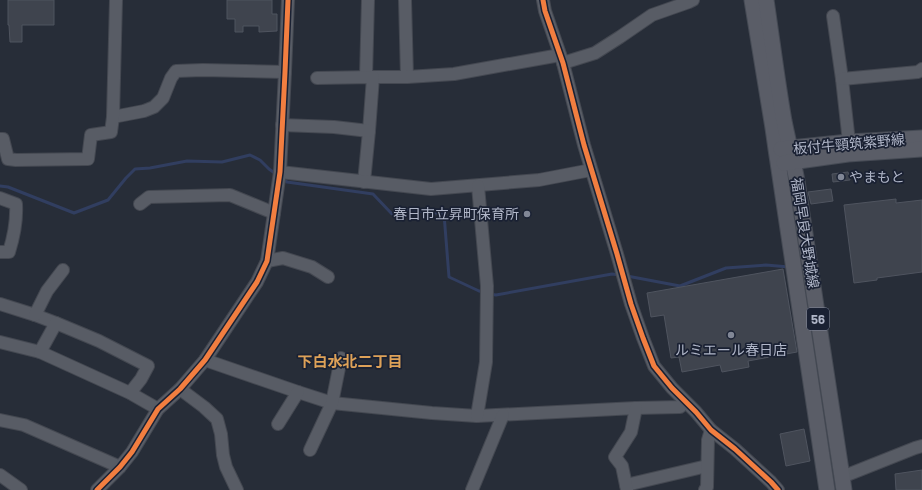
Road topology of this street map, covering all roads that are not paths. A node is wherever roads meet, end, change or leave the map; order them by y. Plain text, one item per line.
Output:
1 (116, 0) edge
2 (288, 0) edge
3 (368, 0) edge
4 (406, 0) edge
5 (543, 0) edge
6 (693, 0) edge
7 (752, 0) edge
8 (766, 0) edge
9 (833, 16) dead end
10 (562, 59) junction
11 (285, 72) junction
12 (921, 73) edge
13 (370, 77) junction
14 (407, 77) junction
15 (318, 78) dead end
16 (842, 79) junction
17 (113, 117) junction
18 (282, 125) junction
19 (369, 131) junction
20 (922, 138) edge
21 (0, 139) edge
22 (850, 142) junction
23 (922, 148) edge
24 (786, 153) junction
25 (778, 164) joint
26 (591, 170) junction
27 (280, 172) junction
28 (364, 182) junction
29 (478, 186) junction
30 (0, 198) edge
31 (140, 204) dead end
32 (274, 213) junction
33 (0, 252) edge
34 (267, 261) junction
35 (63, 270) dead end
36 (328, 277) dead end
37 (0, 304) edge
38 (35, 315) junction
39 (56, 323) junction
40 (0, 342) edge
41 (40, 352) junction
42 (341, 358) dead end
43 (205, 360) junction
44 (180, 389) junction
45 (298, 392) junction
46 (130, 393) junction
47 (685, 402) junction
48 (332, 403) junction
49 (636, 408) junction
50 (158, 410) junction
51 (503, 415) junction
52 (477, 416) junction
53 (0, 420) edge
54 (278, 424) dead end
55 (711, 430) junction
56 (922, 446) edge
57 (310, 450) dead end
58 (707, 466) junction
59 (120, 467) junction
60 (0, 476) edge
61 (843, 483) edge
62 (626, 488) edge
63 (21, 490) edge
64 (97, 490) edge
65 (237, 490) edge
66 (472, 490) edge
67 (705, 490) edge
68 (778, 490) edge
69 (827, 490) edge

1 - 17 street
2 - 11 street
3 - 13 street
4 - 14 street
5 - 10 street
6 - 10 street
7 - 24 main road, 福岡早良大野城線 / 56
8 - 24 main road, 福岡早良大野城線 / 56
9 - 16 street
10 - 14 street
10 - 26 street
11 - 17 street
11 - 18 street
12 - 16 street
13 - 14 street
13 - 15 street
13 - 19 street
16 - 22 street
17 - 21 street
18 - 19 street
18 - 27 street
19 - 28 street
20 - 22 main road, 板付牛頸筑紫野線
22 - 24 main road, 板付牛頸筑紫野線
23 - 24 main road, 板付牛頸筑紫野線
24 - 25 main road, 板付牛頸筑紫野線
24 - 61 main road, 福岡早良大野城線 / 56
25 - 69 main road, 福岡早良大野城線 / 56
26 - 29 street
26 - 47 street
27 - 28 street
27 - 32 street
28 - 29 street
29 - 52 street
30 - 33 street
31 - 32 street
32 - 34 street
34 - 36 street
34 - 43 street
35 - 38 street
37 - 38 street
38 - 39 street
39 - 41 street
39 - 46 street
40 - 41 street
41 - 46 street
42 - 48 street
43 - 44 street
43 - 45 street
44 - 50 street
44 - 65 street
45 - 48 street
45 - 54 street
46 - 50 street
47 - 49 street
47 - 55 street
48 - 52 street
48 - 57 street
49 - 51 street
49 - 62 street
50 - 59 street
51 - 52 street
51 - 66 street
53 - 59 street
55 - 58 street
55 - 68 street
56 - 61 street
58 - 62 street
58 - 67 street
59 - 64 street
60 - 63 street

